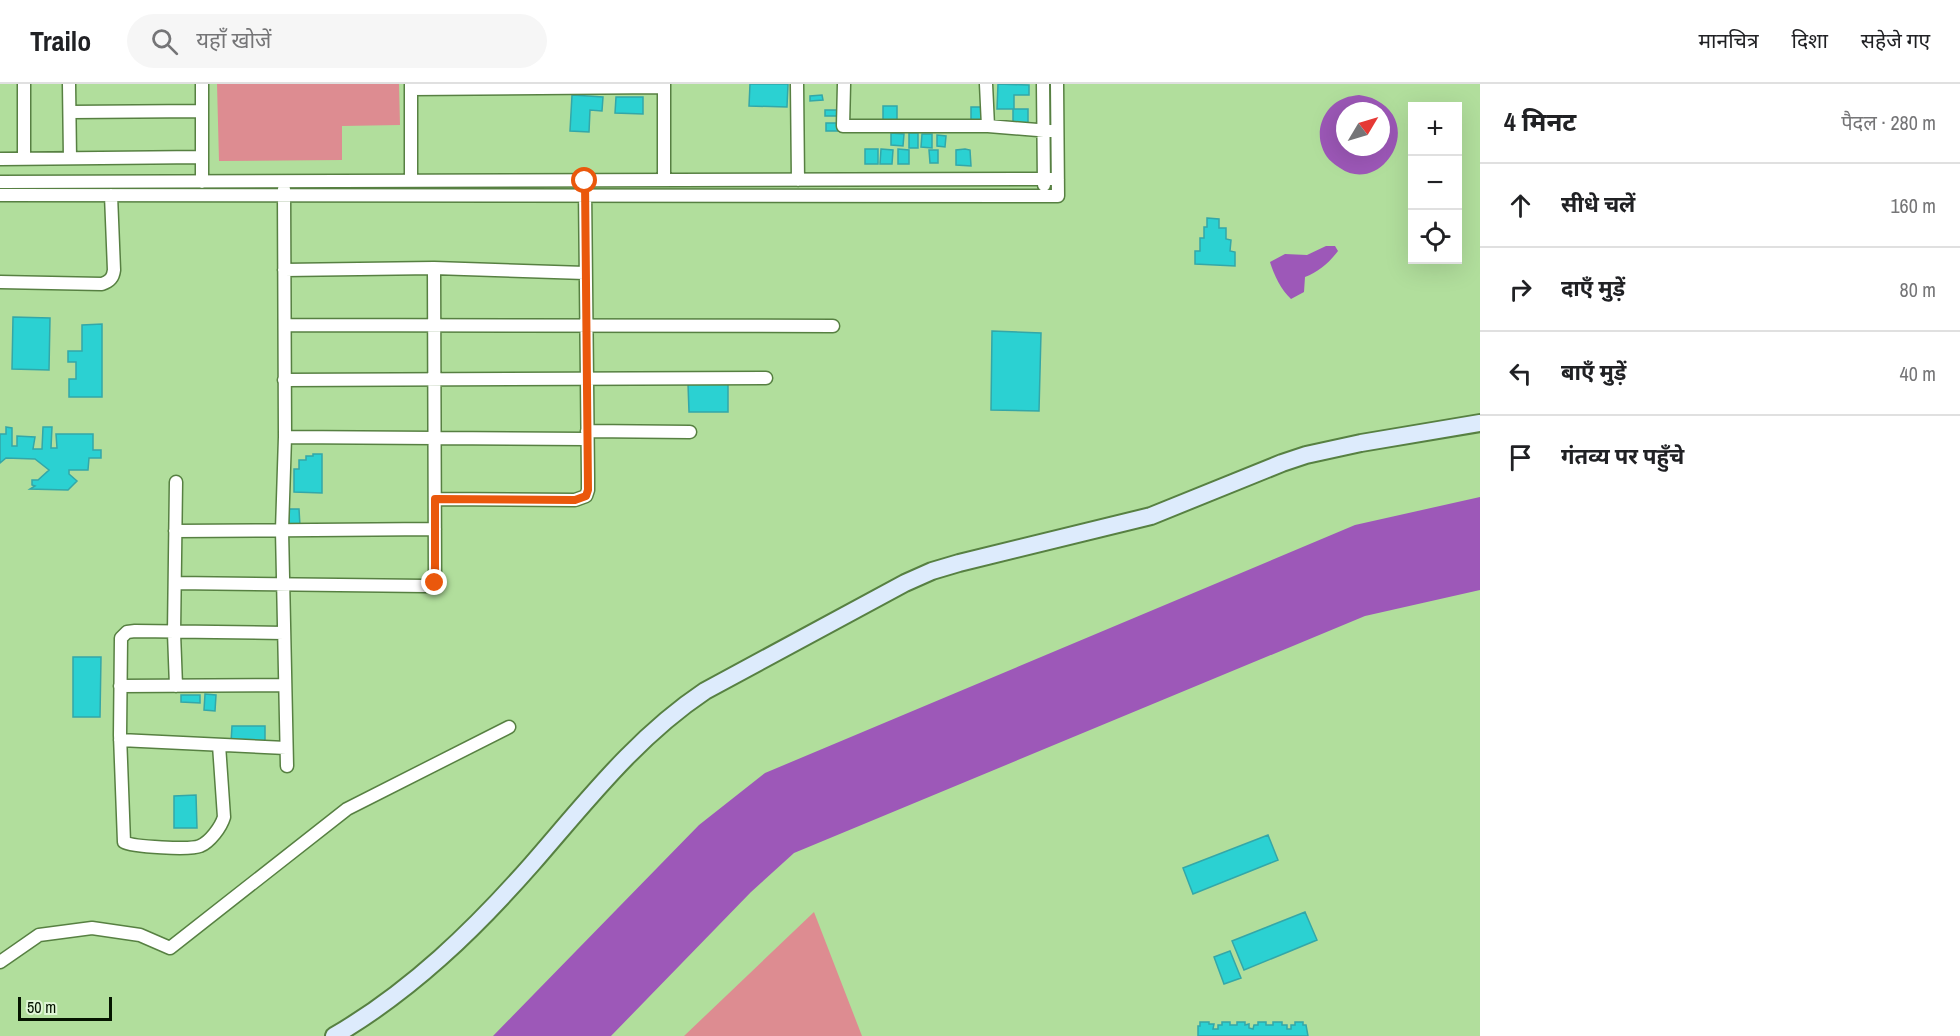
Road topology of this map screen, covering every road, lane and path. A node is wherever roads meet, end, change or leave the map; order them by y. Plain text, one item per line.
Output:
1 (24, 84) edge
2 (69, 84) edge
3 (202, 84) edge
4 (797, 84) edge
5 (843, 84) edge
6 (986, 84) edge
7 (1043, 84) edge
8 (1057, 84) edge
9 (411, 86) edge
10 (465, 86) edge
11 (515, 86) edge
12 (550, 86) edge
13 (600, 86) edge
14 (664, 86) edge
15 (202, 111) junction
16 (70, 112) junction
17 (988, 126) junction
18 (1042, 131) junction
19 (1057, 131) junction
20 (202, 157) junction
21 (70, 158) junction
22 (0, 159) edge
23 (24, 159) junction
24 (1044, 179) junction
25 (1058, 179) junction
26 (664, 180) junction
27 (798, 180) junction
28 (411, 181) junction
29 (585, 181) junction
30 (0, 182) edge
31 (141, 182) junction
32 (202, 182) junction
33 (284, 183) junction
34 (0, 195) edge
35 (111, 195) junction
36 (141, 195) junction
37 (585, 195) junction
38 (1044, 195) junction
39 (284, 196) junction
40 (434, 268) junction
41 (284, 270) junction
42 (585, 273) junction
43 (0, 282) edge
44 (285, 325) junction
45 (434, 325) junction
46 (586, 325) junction
47 (833, 326) dead end
48 (766, 378) dead end
49 (586, 379) junction
50 (284, 380) junction
51 (434, 380) junction
52 (1480, 423) edge
53 (690, 432) dead end
54 (586, 435) junction
55 (285, 437) junction
56 (435, 438) junction
57 (176, 482) dead end
58 (435, 499) junction
59 (435, 529) junction
60 (282, 530) junction
61 (175, 531) junction
62 (175, 583) junction
63 (283, 584) junction
64 (174, 633) junction
65 (284, 633) junction
66 (285, 685) junction
67 (120, 686) junction
68 (176, 686) junction
69 (509, 727) dead end
70 (120, 740) junction
71 (219, 745) junction
72 (286, 748) junction
73 (287, 766) dead end
74 (0, 962) edge
75 (334, 1036) edge

1 - 23 street
2 - 16 street
3 - 15 street
4 - 27 street
5 - 17 street
6 - 17 street
7 - 18 street
8 - 19 street
9 - 10 street
9 - 28 street
10 - 11 street
11 - 12 street
12 - 13 street
13 - 14 street
14 - 26 street
15 - 16 street
15 - 20 street
16 - 21 street
17 - 18 street
18 - 19 street
18 - 24 street
19 - 25 street
20 - 21 street
20 - 32 street
21 - 23 street
22 - 23 street
24 - 25 street
24 - 27 street
24 - 38 street
25 - 38 street
26 - 27 street
26 - 29 street
28 - 29 street
28 - 33 street
29 - 37 street
30 - 31 street
31 - 32 street
31 - 36 street
32 - 33 street
33 - 39 street
34 - 35 street
35 - 36 street
35 - 43 street
36 - 39 street
37 - 38 street
37 - 39 street
37 - 42 street
39 - 41 street
40 - 41 street
40 - 42 street
40 - 45 street
41 - 44 street
42 - 46 street
44 - 45 street
44 - 50 street
45 - 46 street
45 - 51 street
46 - 47 street
46 - 49 street
48 - 49 street
49 - 51 street
49 - 54 street
50 - 51 street
50 - 55 street
51 - 56 street
52 - 75 street
53 - 54 street
54 - 56 street
54 - 58 street
55 - 56 street
55 - 60 street
56 - 58 street
57 - 61 street
58 - 59 street
59 - 60 street
59 - 63 street
60 - 61 street
60 - 63 street
61 - 62 street
62 - 63 street
62 - 64 street
63 - 65 street
64 - 65 street
64 - 67 street
64 - 68 street
65 - 66 street
66 - 68 street
66 - 72 street
67 - 68 street
67 - 70 street
69 - 74 street
70 - 71 street
70 - 71 street
71 - 72 street
72 - 73 street

